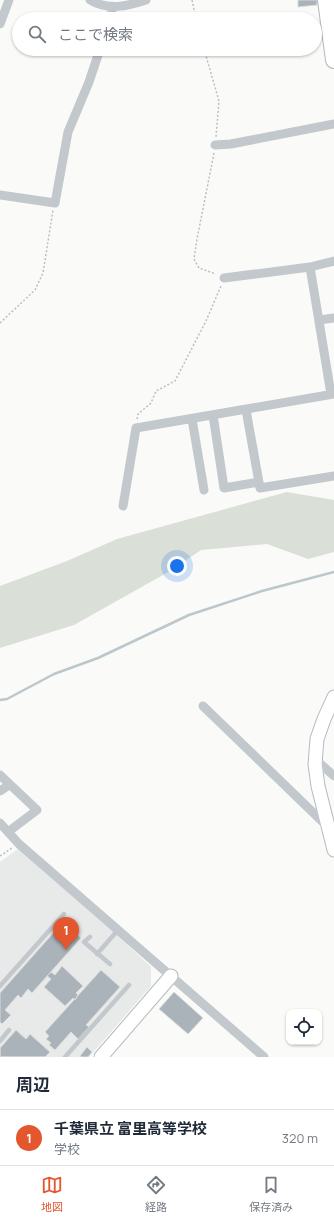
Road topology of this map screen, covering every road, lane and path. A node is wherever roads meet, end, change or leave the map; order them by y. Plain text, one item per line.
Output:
1 (9, 0) edge
2 (90, 0) edge
3 (146, 0) edge
4 (192, 0) edge
5 (326, 0) edge
6 (114, 7) junction
7 (112, 12) edge
8 (195, 12) edge
9 (0, 24) edge
10 (98, 56) edge
11 (206, 56) edge
12 (334, 60) edge
13 (334, 124) edge
14 (216, 145) junction
15 (0, 195) edge
16 (55, 202) junction
17 (334, 261) edge
18 (310, 267) junction
19 (224, 278) junction
20 (334, 318) edge
21 (319, 320) junction
22 (0, 323) edge
23 (332, 394) edge
24 (246, 410) junction
25 (214, 415) junction
26 (192, 419) junction
27 (136, 428) junction
28 (334, 476) edge
29 (259, 482) junction
30 (204, 490) dead end
31 (123, 506) dead end
32 (334, 697) edge
33 (203, 706) dead end
34 (315, 760) junction
35 (0, 775) edge
36 (334, 776) edge
37 (9, 784) junction
38 (0, 791) edge
39 (0, 823) edge
40 (328, 827) junction
41 (8, 832) junction
42 (19, 844) junction
43 (334, 850) edge
44 (0, 856) edge
45 (64, 914) dead end
46 (118, 930) junction
47 (90, 937) dead end
48 (97, 954) junction
49 (110, 964) dead end
50 (171, 976) junction
51 (129, 985) dead end
52 (0, 986) edge
53 (9, 1030) dead end
54 (0, 1041) edge
55 (65, 1057) edge
56 (100, 1057) edge
57 (264, 1057) edge

1 - 9 street
2 - 6 street
3 - 6 street
4 - 8 path
5 - 12 highway
6 - 7 street
10 - 16 street
11 - 14 path
13 - 14 street
14 - 19 path
15 - 16 street
16 - 22 path
17 - 18 street
18 - 19 street
18 - 21 street
19 - 27 path
20 - 21 street
21 - 23 street
23 - 24 street
24 - 25 street
24 - 29 street
25 - 26 street
25 - 29 street
26 - 27 street
26 - 30 street
27 - 31 street
28 - 29 street
32 - 34 street
33 - 40 street
34 - 36 street
34 - 40 street
35 - 37 street
37 - 38 street
37 - 41 street
39 - 41 street
40 - 43 street
41 - 42 street
42 - 44 path
42 - 46 street
45 - 52 lane
46 - 48 lane
46 - 50 street
47 - 48 lane
48 - 49 lane
50 - 56 street
50 - 57 street
51 - 55 lane
53 - 54 lane

